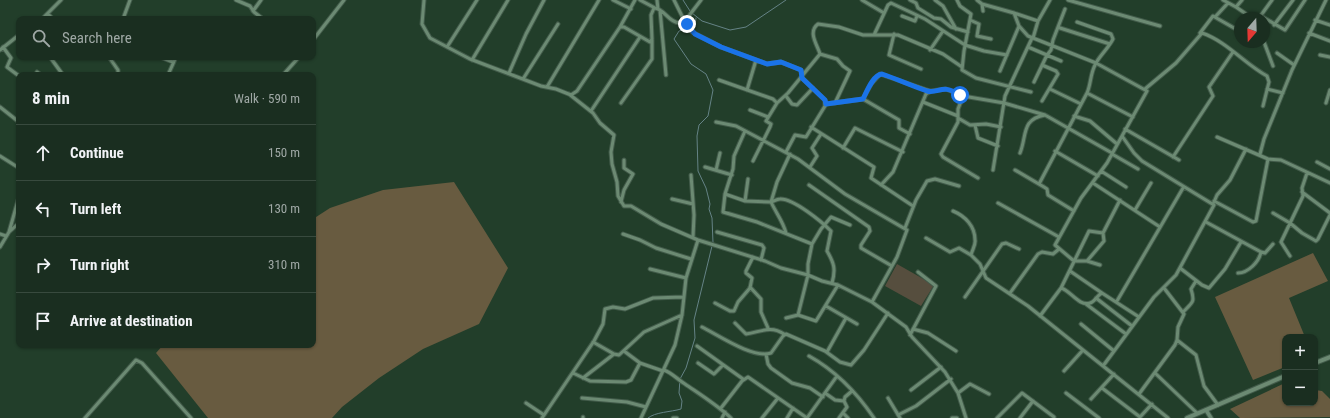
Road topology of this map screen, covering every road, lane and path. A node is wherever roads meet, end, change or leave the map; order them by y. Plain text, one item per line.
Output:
1 (61, 0) edge
2 (130, 0) edge
3 (236, 0) edge
4 (261, 0) edge
5 (343, 0) edge
6 (424, 0) edge
7 (478, 0) edge
8 (508, 0) edge
9 (544, 0) edge
10 (599, 0) edge
11 (612, 0) edge
12 (635, 0) edge
13 (640, 0) edge
14 (657, 0) edge
15 (674, 0) edge
16 (701, 0) edge
17 (862, 0) edge
18 (910, 0) edge
19 (935, 0) edge
20 (956, 0) edge
21 (977, 0) edge
22 (1050, 0) edge
23 (1068, 0) edge
24 (1223, 0) edge
25 (1242, 0) edge
26 (1272, 0) edge
27 (1293, 0) edge
28 (1305, 0) edge
29 (1326, 0) edge
30 (1228, 2) junction
31 (982, 4) junction
32 (1236, 7) junction
33 (631, 9) junction
34 (657, 9) junction
35 (1065, 9) dead end
36 (253, 11) junction
37 (983, 11) dead end
38 (1014, 12) junction
39 (1243, 12) edge
40 (1264, 12) edge
41 (884, 13) junction
42 (48, 14) joint
43 (46, 16) edge
44 (124, 16) edge
45 (260, 16) edge
46 (902, 16) dead end
47 (917, 16) junction
48 (1216, 16) junction
49 (685, 19) junction
50 (970, 20) junction
51 (1316, 20) junction
52 (1038, 21) junction
53 (1077, 22) dead end
54 (1270, 23) edge
55 (558, 24) dead end
56 (1274, 25) junction
57 (1330, 25) edge
58 (1019, 26) junction
59 (1160, 26) dead end
60 (620, 27) junction
61 (1060, 28) dead end
62 (1234, 28) edge
63 (956, 29) junction
64 (943, 31) junction
65 (968, 32) junction
66 (1200, 33) junction
67 (1309, 33) junction
68 (874, 34) junction
69 (894, 34) junction
70 (316, 36) edge
71 (16, 37) edge
72 (640, 37) junction
73 (1032, 38) junction
74 (991, 39) dead end
75 (652, 40) junction
76 (1330, 41) edge
77 (1110, 44) junction
78 (965, 45) junction
79 (1052, 46) junction
80 (3, 47) junction
81 (1028, 47) junction
82 (447, 48) junction
83 (1266, 48) edge
84 (0, 50) edge
85 (930, 50) junction
86 (1234, 52) junction
87 (1277, 52) dead end
88 (1330, 53) edge
89 (820, 54) junction
90 (1007, 55) junction
91 (1047, 55) junction
92 (1320, 55) dead end
93 (1329, 57) edge
94 (52, 60) edge
95 (111, 60) edge
96 (168, 60) edge
97 (296, 60) edge
98 (472, 60) junction
99 (756, 60) junction
100 (1061, 61) dead end
101 (174, 62) joint
102 (1096, 63) junction
103 (1042, 65) junction
104 (1294, 65) junction
105 (1273, 66) dead end
106 (962, 67) junction
107 (921, 69) dead end
108 (1000, 71) dead end
109 (61, 72) edge
110 (118, 72) edge
111 (171, 72) edge
112 (286, 72) edge
113 (509, 73) junction
114 (16, 74) edge
115 (666, 75) dead end
116 (802, 75) junction
117 (523, 79) junction
118 (719, 80) dead end
119 (1034, 82) dead end
120 (1010, 87) junction
121 (547, 88) junction
122 (813, 88) junction
123 (1050, 89) junction
124 (1146, 89) junction
125 (1268, 89) junction
126 (747, 90) junction
127 (1330, 90) edge
128 (930, 91) junction
129 (1031, 92) dead end
130 (1087, 92) junction
131 (1283, 93) junction
132 (569, 94) junction
133 (1329, 95) edge
134 (786, 96) junction
135 (962, 96) junction
136 (863, 99) junction
137 (1042, 101) dead end
138 (923, 102) junction
139 (621, 103) dead end
140 (777, 103) junction
141 (835, 103) junction
142 (1004, 103) junction
143 (1326, 103) dead end
144 (826, 104) junction
145 (1081, 104) junction
146 (1263, 106) dead end
147 (0, 107) edge
148 (750, 110) dead end
149 (591, 111) junction
150 (1045, 115) junction
151 (1074, 116) junction
152 (768, 117) junction
153 (958, 117) junction
154 (1133, 117) junction
155 (16, 120) edge
156 (716, 122) dead end
157 (975, 125) junction
158 (1001, 126) junction
159 (1068, 127) junction
160 (811, 128) junction
161 (1126, 129) junction
162 (745, 131) junction
163 (821, 134) junction
164 (910, 134) junction
165 (1122, 136) junction
166 (1218, 137) dead end
167 (764, 141) junction
168 (1117, 144) junction
169 (998, 146) junction
170 (843, 148) junction
171 (1246, 149) junction
172 (1055, 151) junction
173 (786, 152) junction
174 (903, 152) junction
175 (720, 153) dead end
176 (1020, 153) dead end
177 (790, 154) junction
178 (1112, 154) junction
179 (1260, 154) junction
180 (0, 156) edge
181 (1173, 157) junction
182 (1268, 158) junction
183 (624, 160) dead end
184 (1179, 160) dead end
185 (753, 161) dead end
186 (1317, 162) dead end
187 (16, 166) edge
188 (704, 167) dead end
189 (810, 167) junction
190 (1138, 169) dead end
191 (1330, 169) edge
192 (716, 170) junction
193 (993, 170) dead end
194 (1016, 170) dead end
195 (1101, 171) junction
196 (1307, 173) junction
197 (691, 175) dead end
198 (732, 175) junction
199 (1098, 176) junction
200 (978, 178) dead end
201 (748, 179) dead end
202 (1151, 182) dead end
203 (1093, 183) junction
204 (1330, 183) edge
205 (1039, 184) junction
206 (809, 185) dead end
207 (881, 185) junction
208 (959, 186) dead end
209 (1126, 187) dead end
210 (1184, 188) junction
211 (1302, 192) junction
212 (725, 194) junction
213 (672, 199) dead end
214 (1120, 200) junction
215 (745, 201) junction
216 (621, 202) junction
217 (771, 202) junction
218 (1214, 202) junction
219 (998, 203) dead end
220 (693, 204) junction
221 (913, 206) junction
222 (16, 207) edge
223 (1135, 210) junction
224 (953, 211) dead end
225 (1074, 211) junction
226 (1273, 213) dead end
227 (1330, 214) edge
228 (1206, 222) junction
229 (1290, 223) junction
230 (16, 225) edge
231 (825, 225) junction
232 (850, 225) dead end
233 (905, 228) junction
234 (1160, 228) junction
235 (8, 232) junction
236 (717, 232) dead end
237 (786, 232) junction
238 (1103, 233) junction
239 (0, 234) edge
240 (623, 234) dead end
241 (6, 236) junction
242 (693, 237) junction
243 (1059, 237) junction
244 (926, 238) dead end
245 (698, 240) junction
246 (1241, 242) junction
247 (812, 244) junction
248 (1273, 244) dead end
249 (0, 247) edge
250 (1019, 249) dead end
251 (1059, 249) junction
252 (1260, 252) junction
253 (971, 255) junction
254 (1290, 256) dead end
255 (754, 257) junction
256 (691, 259) junction
257 (761, 260) junction
258 (1074, 261) junction
259 (1088, 261) junction
260 (1100, 265) dead end
261 (892, 266) junction
262 (1180, 268) junction
263 (650, 269) dead end
264 (1070, 271) junction
265 (918, 272) dead end
266 (983, 272) junction
267 (1238, 273) dead end
268 (808, 275) junction
269 (686, 278) junction
270 (1196, 281) junction
271 (832, 283) junction
272 (838, 284) junction
273 (750, 287) junction
274 (1061, 288) junction
275 (1164, 288) junction
276 (1010, 293) junction
277 (1102, 293) junction
278 (683, 296) junction
279 (965, 297) dead end
280 (1096, 298) junction
281 (1117, 301) junction
282 (872, 302) junction
283 (715, 303) dead end
284 (1086, 304) junction
285 (826, 306) junction
286 (1184, 311) junction
287 (888, 313) junction
288 (682, 315) junction
289 (798, 315) junction
290 (1040, 316) junction
291 (1139, 317) junction
292 (786, 318) dead end
293 (846, 318) junction
294 (735, 323) dead end
295 (857, 324) dead end
296 (1081, 324) dead end
297 (1132, 326) junction
298 (702, 327) dead end
299 (768, 328) junction
300 (913, 329) junction
301 (784, 334) junction
302 (910, 334) junction
303 (1126, 334) junction
304 (1177, 340) junction
305 (593, 342) junction
306 (697, 346) dead end
307 (1083, 350) junction
308 (624, 351) junction
309 (956, 351) dead end
310 (1114, 351) junction
311 (827, 352) junction
312 (614, 354) junction
313 (766, 354) junction
314 (809, 356) dead end
315 (1330, 357) edge
316 (1318, 362) edge
317 (640, 363) junction
318 (698, 363) dead end
319 (723, 365) junction
320 (1103, 366) junction
321 (941, 367) junction
322 (663, 370) junction
323 (1064, 371) dead end
324 (573, 373) junction
325 (1154, 373) junction
326 (1114, 374) junction
327 (838, 376) junction
328 (1282, 377) edge
329 (583, 378) junction
330 (743, 379) junction
331 (951, 379) junction
332 (1102, 388) junction
333 (911, 390) dead end
334 (852, 391) junction
335 (958, 393) junction
336 (1066, 393) dead end
337 (989, 394) dead end
338 (1139, 394) junction
339 (824, 395) junction
340 (582, 398) dead end
341 (778, 398) junction
342 (888, 398) dead end
343 (1091, 399) dead end
344 (844, 401) junction
345 (1033, 401) junction
346 (526, 404) dead end
347 (1152, 404) junction
348 (1218, 404) junction
349 (646, 407) junction
350 (721, 408) junction
351 (793, 408) junction
352 (1206, 410) junction
353 (725, 412) junction
354 (843, 413) junction
355 (1197, 413) junction
356 (543, 417) edge
357 (899, 417) edge
358 (85, 418) edge
359 (191, 418) edge
360 (641, 418) edge
361 (673, 418) edge
362 (677, 418) edge
363 (722, 418) edge
364 (731, 418) edge
365 (762, 418) edge
366 (787, 418) edge
367 (807, 418) edge
368 (839, 418) edge
369 (848, 418) edge
370 (874, 418) edge
371 (952, 418) edge
372 (958, 418) edge
373 (966, 418) edge
374 (997, 418) edge
375 (1020, 418) edge
376 (1054, 418) edge
377 (1099, 418) edge
378 (1168, 418) edge
379 (1186, 418) edge
380 (1211, 418) edge

1 - 42 street
2 - 44 street
3 - 36 street
4 - 36 street
5 - 70 street
6 - 82 street
7 - 82 street
8 - 98 street
9 - 113 street
10 - 121 street
11 - 33 street
12 - 33 street
13 - 34 street
14 - 34 street
15 - 49 street
16 - 49 street
17 - 41 street
18 - 63 street
19 - 63 street
20 - 50 street
21 - 31 street
22 - 52 street
23 - 59 street
24 - 30 street
25 - 32 street
26 - 40 street
27 - 56 street
28 - 56 street
29 - 51 street
30 - 32 street
30 - 48 street
31 - 37 street
31 - 38 street
32 - 39 street
33 - 60 street
34 - 49 street
34 - 75 street
34 - 115 street
35 - 79 street
36 - 45 street
38 - 52 street
38 - 58 street
41 - 47 street
41 - 68 street
42 - 43 street
46 - 47 street
47 - 64 street
48 - 62 street
48 - 66 street
49 - 99 street
50 - 65 street
50 - 74 street
51 - 57 street
51 - 67 street
52 - 73 street
53 - 77 street
54 - 56 street
55 - 117 street
58 - 73 street
58 - 90 street
60 - 72 street
60 - 132 street
61 - 77 street
63 - 65 street
64 - 78 street
64 - 85 street
65 - 78 street
66 - 86 street
66 - 124 street
67 - 76 street
67 - 104 street
68 - 69 street
68 - 89 street
69 - 85 street
69 - 107 street
71 - 80 street
72 - 75 street
72 - 149 street
73 - 79 street
73 - 81 street
75 - 139 street
77 - 102 street
78 - 90 street
78 - 106 street
79 - 91 street
79 - 102 street
80 - 84 street
80 - 114 street
81 - 91 street
81 - 120 street
82 - 98 street
83 - 105 street
85 - 106 street
86 - 125 street
86 - 181 street
87 - 104 street
88 - 93 street
89 - 116 street
89 - 141 street
90 - 108 street
91 - 100 street
91 - 103 street
92 - 93 street
94 - 109 street
95 - 110 street
96 - 101 street
97 - 112 street
98 - 113 street
99 - 116 street
99 - 126 street
101 - 111 street
102 - 124 street
102 - 130 street
103 - 119 street
103 - 123 street
104 - 131 street
106 - 120 street
113 - 117 street
116 - 122 street
116 - 134 street
117 - 121 street
118 - 126 street
120 - 129 street
120 - 142 street
121 - 132 street
122 - 134 street
122 - 144 street
123 - 137 street
123 - 145 street
124 - 154 street
125 - 131 street
125 - 146 street
126 - 140 street
127 - 133 street
128 - 135 street
128 - 136 street
128 - 138 street
130 - 145 street
130 - 154 street
131 - 179 street
132 - 149 street
133 - 143 street
134 - 140 street
135 - 142 street
135 - 153 street
136 - 141 street
136 - 164 street
138 - 153 street
138 - 164 street
140 - 152 street
141 - 144 street
142 - 150 street
142 - 158 street
144 - 160 street
145 - 151 street
147 - 155 street
148 - 152 street
149 - 216 street
150 - 159 street
150 - 176 street
151 - 159 street
151 - 168 street
152 - 167 street
153 - 157 street
153 - 200 street
154 - 161 street
156 - 162 street
157 - 158 street
157 - 169 street
158 - 169 street
159 - 172 street
159 - 178 street
160 - 163 street
160 - 173 street
161 - 165 street
161 - 181 street
162 - 167 street
162 - 198 street
163 - 170 street
163 - 189 street
164 - 174 street
165 - 168 street
165 - 210 street
166 - 171 street
167 - 173 street
167 - 185 street
168 - 178 street
169 - 193 street
170 - 174 street
170 - 207 street
171 - 179 street
171 - 218 street
172 - 199 street
172 - 205 street
173 - 177 street
174 - 207 street
175 - 192 street
177 - 189 street
177 - 217 street
178 - 190 street
178 - 195 street
179 - 182 street
180 - 187 street
181 - 184 street
182 - 196 street
182 - 218 street
183 - 216 street
186 - 191 street
188 - 192 street
189 - 233 street
192 - 198 street
194 - 205 street
195 - 199 street
195 - 209 street
196 - 204 street
196 - 211 street
197 - 220 street
198 - 212 street
199 - 203 street
201 - 215 street
202 - 223 street
203 - 214 street
203 - 225 street
205 - 225 street
206 - 261 street
207 - 221 street
208 - 221 street
210 - 218 street
210 - 234 street
211 - 227 street
211 - 229 street
212 - 215 street
212 - 237 street
213 - 220 street
214 - 223 street
214 - 238 street
215 - 217 street
216 - 242 street
217 - 231 street
217 - 237 street
218 - 228 street
219 - 243 street
220 - 242 street
221 - 233 street
222 - 235 street
223 - 234 street
224 - 253 street
225 - 243 street
226 - 229 street
227 - 229 street
228 - 246 street
228 - 262 street
229 - 254 street
230 - 235 street
231 - 232 street
231 - 247 street
231 - 271 street
233 - 261 street
234 - 281 street
235 - 241 street
236 - 257 street
237 - 247 street
238 - 258 street
238 - 259 street
239 - 241 street
240 - 256 street
241 - 249 street
242 - 245 street
243 - 251 street
244 - 253 street
245 - 255 street
245 - 256 street
246 - 252 street
246 - 270 street
247 - 268 street
248 - 252 street
250 - 266 street
251 - 258 street
251 - 276 street
252 - 267 street
253 - 266 street
255 - 257 street
255 - 273 street
256 - 269 street
257 - 268 street
258 - 259 street
258 - 264 street
259 - 260 street
261 - 282 street
262 - 270 street
262 - 275 street
263 - 269 street
264 - 274 street
264 - 277 street
265 - 300 street
266 - 276 street
266 - 279 street
268 - 271 street
268 - 289 street
269 - 278 street
270 - 286 street
271 - 272 street
272 - 282 street
272 - 285 street
273 - 283 street
273 - 299 street
274 - 284 street
274 - 290 street
275 - 286 street
275 - 291 street
276 - 290 street
277 - 280 street
277 - 281 street
278 - 288 street
278 - 305 street
280 - 284 street
280 - 297 street
281 - 291 street
282 - 287 street
284 - 303 street
285 - 289 street
285 - 293 street
286 - 304 street
287 - 302 street
287 - 311 street
288 - 308 street
288 - 322 street
289 - 292 street
290 - 307 street
291 - 297 street
293 - 295 street
293 - 311 street
294 - 299 street
296 - 310 street
297 - 303 street
298 - 313 street
299 - 301 street
300 - 302 street
300 - 309 street
301 - 311 street
301 - 313 street
302 - 321 street
303 - 310 street
304 - 325 street
304 - 348 street
305 - 312 street
305 - 324 street
306 - 319 street
307 - 320 street
307 - 323 street
308 - 312 street
308 - 317 street
310 - 320 street
312 - 329 street
313 - 339 street
314 - 327 street
315 - 316 main road
317 - 322 street
317 - 329 street
318 - 319 street
319 - 330 street
320 - 326 street
321 - 331 street
321 - 333 street
322 - 349 street
322 - 350 street
324 - 329 street
324 - 356 street
325 - 338 street
325 - 355 street
326 - 332 street
326 - 338 street
327 - 334 street
327 - 339 street
328 - 348 main road
330 - 341 street
330 - 350 street
331 - 335 street
331 - 357 street
332 - 343 street
332 - 347 street
334 - 344 street
334 - 370 street
335 - 337 street
335 - 373 street
336 - 377 street
338 - 347 street
339 - 344 street
339 - 367 street
340 - 349 street
341 - 351 street
341 - 365 street
342 - 357 street
344 - 354 street
345 - 374 street
345 - 375 street
345 - 376 street
346 - 356 street
347 - 378 street
348 - 352 main road
349 - 360 street
350 - 353 street
351 - 366 street
351 - 367 street
352 - 355 main road
352 - 380 street
353 - 363 street
353 - 364 street
354 - 368 street
354 - 369 street
355 - 379 main road
358 - 359 street
361 - 362 street
371 - 372 street

